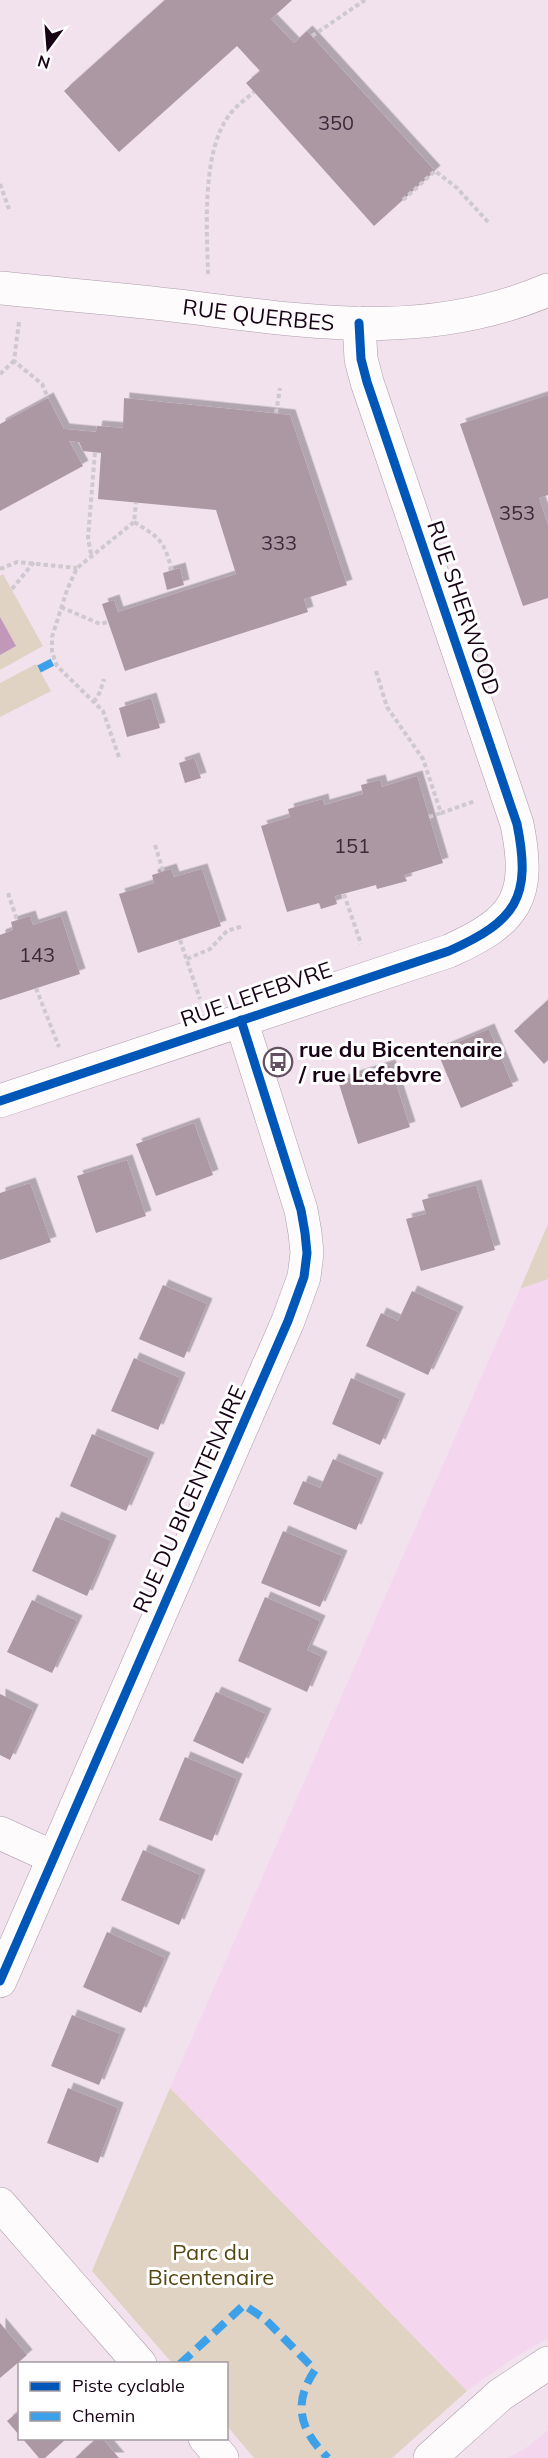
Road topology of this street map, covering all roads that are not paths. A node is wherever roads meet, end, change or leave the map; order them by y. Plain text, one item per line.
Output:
1 (0, 288) edge
2 (548, 290) edge
3 (359, 323) junction
4 (513, 905) joint
5 (241, 1020) junction
6 (0, 1101) edge
7 (0, 1833) edge
8 (53, 1857) junction
9 (0, 1982) edge
10 (0, 2205) edge
11 (138, 2362) edge
12 (548, 2363) edge
13 (206, 2440) edge
14 (222, 2458) edge
15 (430, 2458) edge

1 - 3 street, RUE QUERBES
2 - 3 street, RUE QUERBES
3 - 4 street, RUE SHERWOOD
4 - 5 street, RUE LEFEBVRE
5 - 6 street, RUE LEFEBVRE
5 - 8 street, RUE DU BICENTENAIRE
7 - 8 street
8 - 9 street, RUE DU BICENTENAIRE
10 - 11 street
12 - 15 street
13 - 14 street

